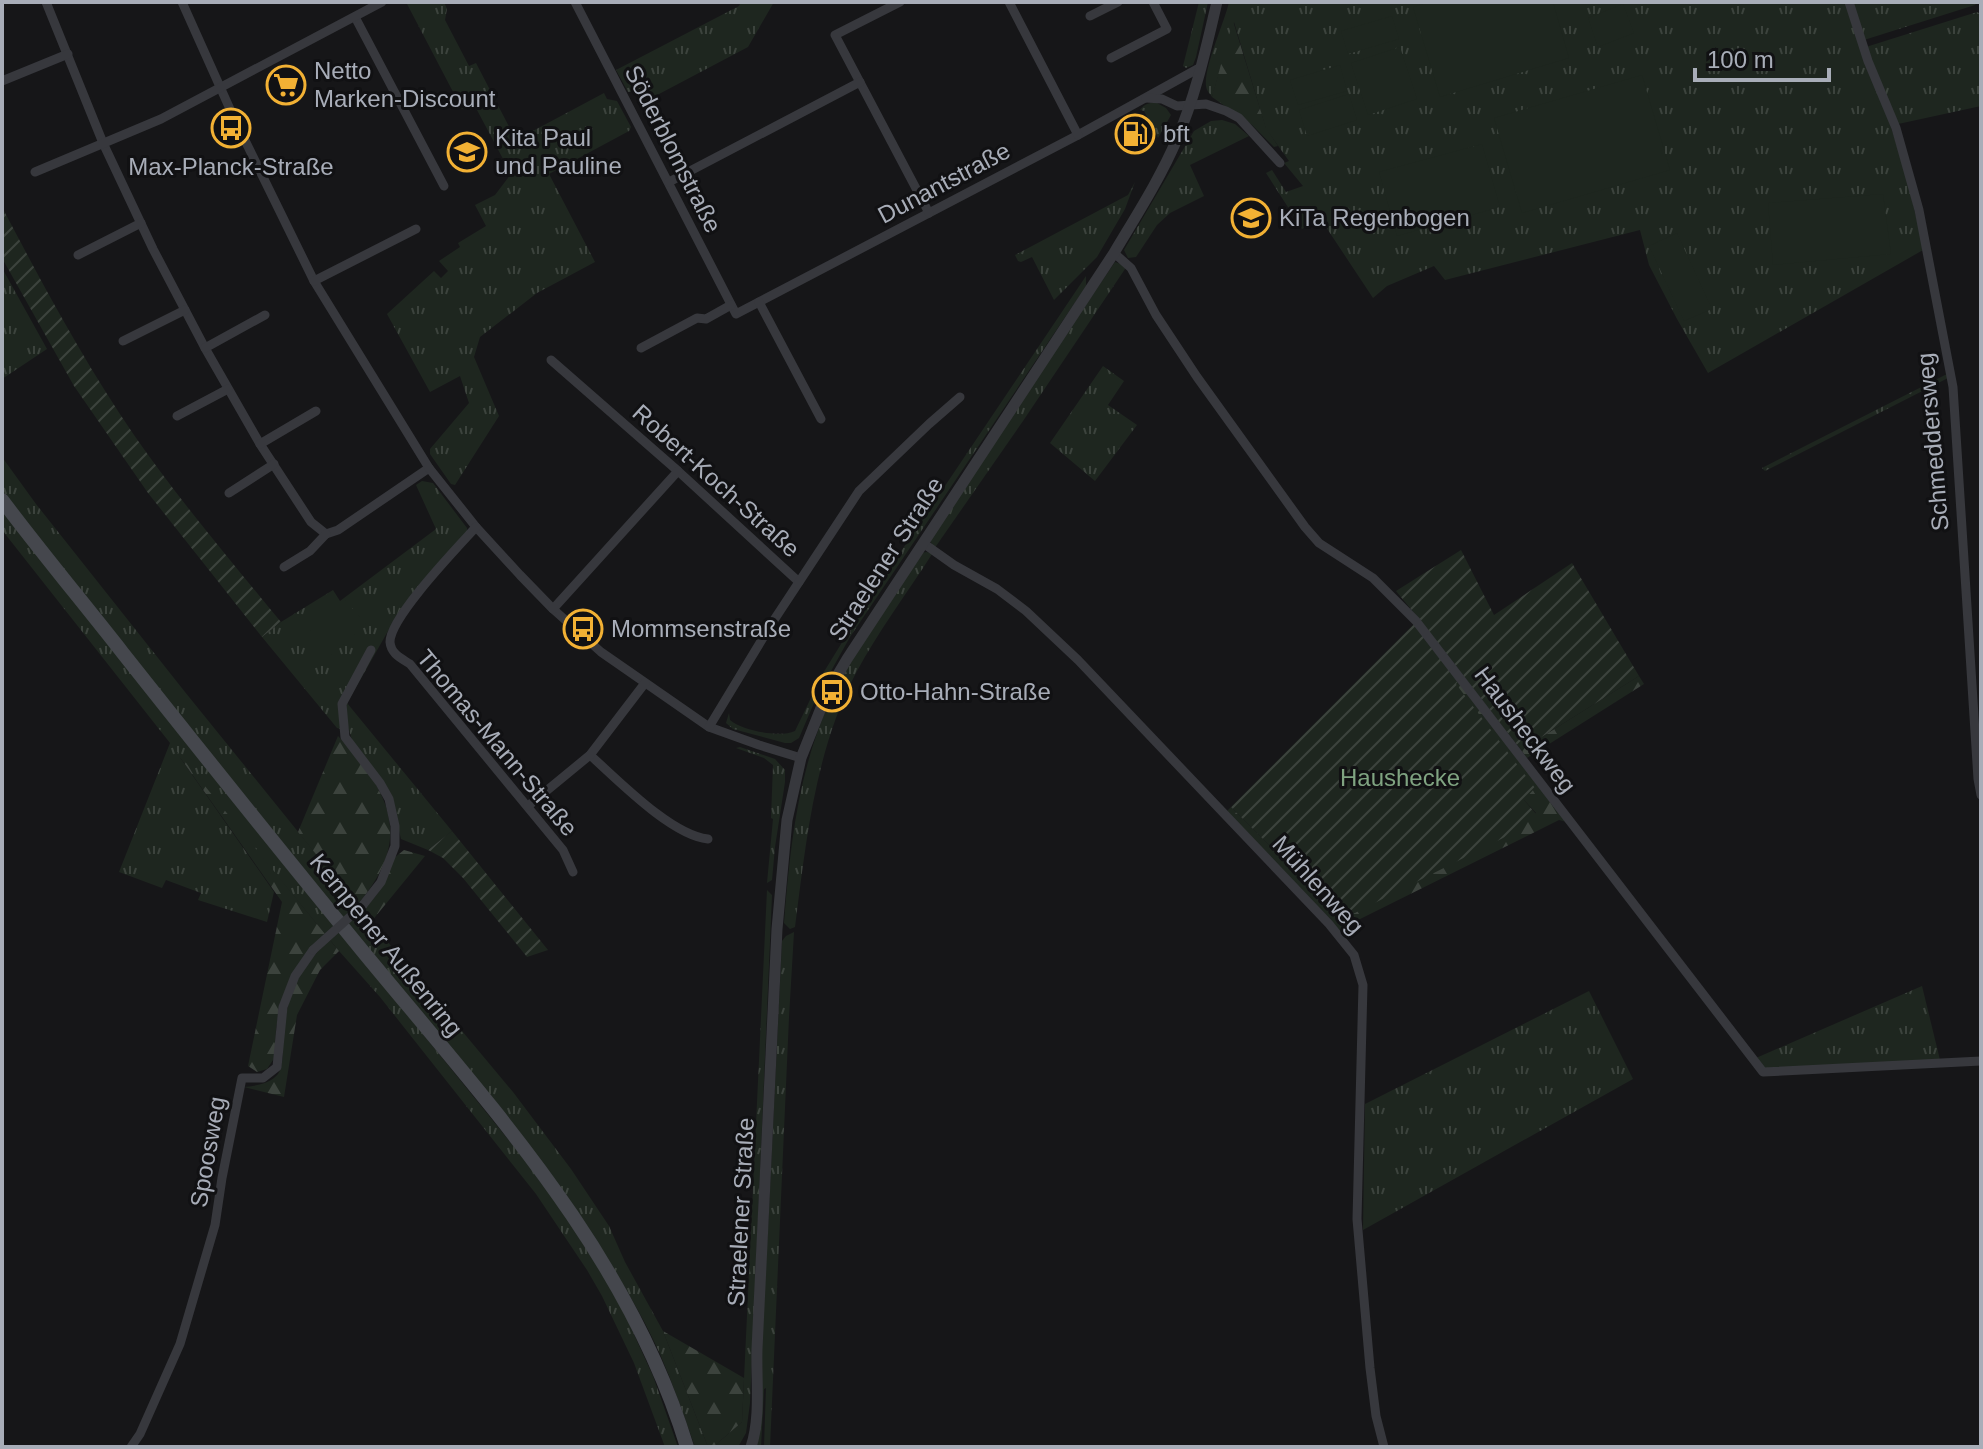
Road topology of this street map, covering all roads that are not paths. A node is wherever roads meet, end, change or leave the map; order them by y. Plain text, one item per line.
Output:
1 (46, 2) edge
2 (182, 2) edge
3 (382, 2) edge
4 (575, 2) edge
5 (900, 2) edge
6 (1009, 2) edge
7 (1118, 2) edge
8 (1153, 2) edge
9 (1217, 2) edge
10 (1849, 2) edge
11 (1090, 16) dead end
12 (355, 17) junction
13 (68, 54) junction
14 (1111, 58) dead end
15 (1201, 67) junction
16 (2, 81) edge
17 (860, 82) junction
18 (220, 88) junction
19 (1146, 98) junction
20 (1189, 105) junction
21 (1078, 135) junction
22 (103, 143) junction
23 (1280, 163) dead end
24 (35, 172) dead end
25 (669, 182) junction
26 (444, 186) dead end
27 (929, 213) junction
28 (141, 223) junction
29 (416, 229) dead end
30 (1114, 253) junction
31 (78, 255) dead end
32 (314, 281) junction
33 (759, 302) junction
34 (733, 309) junction
35 (185, 310) junction
36 (265, 315) dead end
37 (123, 341) dead end
38 (205, 348) junction
39 (641, 348) dead end
40 (551, 360) dead end
41 (228, 389) junction
42 (960, 397) dead end
43 (316, 411) dead end
44 (177, 416) dead end
45 (821, 419) dead end
46 (260, 444) junction
47 (274, 464) junction
48 (429, 468) junction
49 (678, 471) junction
50 (229, 493) dead end
51 (2, 500) edge
52 (476, 527) junction
53 (326, 534) junction
54 (923, 543) junction
55 (284, 567) dead end
56 (799, 582) junction
57 (553, 609) junction
58 (371, 650) dead end
59 (645, 683) junction
60 (709, 727) junction
61 (590, 755) junction
62 (801, 758) junction
63 (1981, 795) edge
64 (528, 806) junction
65 (708, 839) dead end
66 (573, 872) dead end
67 (1981, 1061) edge
68 (756, 1377) junction
69 (131, 1447) edge
70 (687, 1447) edge
71 (742, 1447) edge
72 (751, 1447) edge
73 (1384, 1447) edge

1 - 13 street
2 - 18 street
3 - 12 street
4 - 25 street, Söderblomstraße
5 - 17 street
6 - 21 street
7 - 11 street
8 - 14 street
9 - 15 street, Straelener Straße
10 - 63 street, Schmeddersweg
12 - 18 street
12 - 26 street
13 - 16 street
13 - 22 street
15 - 19 street, Dunantstraße
15 - 20 street, Straelener Straße
17 - 25 street
17 - 27 street
18 - 22 street
18 - 32 street
19 - 20 street
19 - 21 street, Dunantstraße
20 - 23 street
20 - 30 street, Straelener Straße
21 - 27 street, Dunantstraße
22 - 24 street
22 - 28 street
25 - 34 street, Söderblomstraße
27 - 33 street, Dunantstraße
28 - 31 street
28 - 35 street
29 - 32 street
30 - 54 street, Straelener Straße
30 - 67 street, Hausheckweg
32 - 48 street
33 - 34 street, Dunantstraße
33 - 45 street
34 - 39 street, Dunantstraße
35 - 37 street
35 - 38 street
36 - 38 street
38 - 41 street
40 - 49 street, Robert-Koch-Straße
41 - 44 street
41 - 46 street
42 - 56 street
43 - 46 street
46 - 47 street
47 - 50 street
47 - 53 street
48 - 52 street
48 - 53 street
49 - 56 street, Robert-Koch-Straße
49 - 57 street
51 - 70 main road, Kempener Außenring
52 - 57 street
52 - 64 street, Thomas-Mann-Straße
53 - 55 street
54 - 62 street, Straelener Straße
54 - 73 street, Mühlenweg
56 - 60 street, Robert-Koch-Straße
57 - 59 street
58 - 69 street, Spoosweg, bridge
59 - 60 street
59 - 61 street
60 - 62 street
61 - 64 street
61 - 65 street
62 - 68 street, Straelener Straße
64 - 66 street, Thomas-Mann-Straße
68 - 71 street, Straelener Straße
68 - 72 street, Straelener Straße

